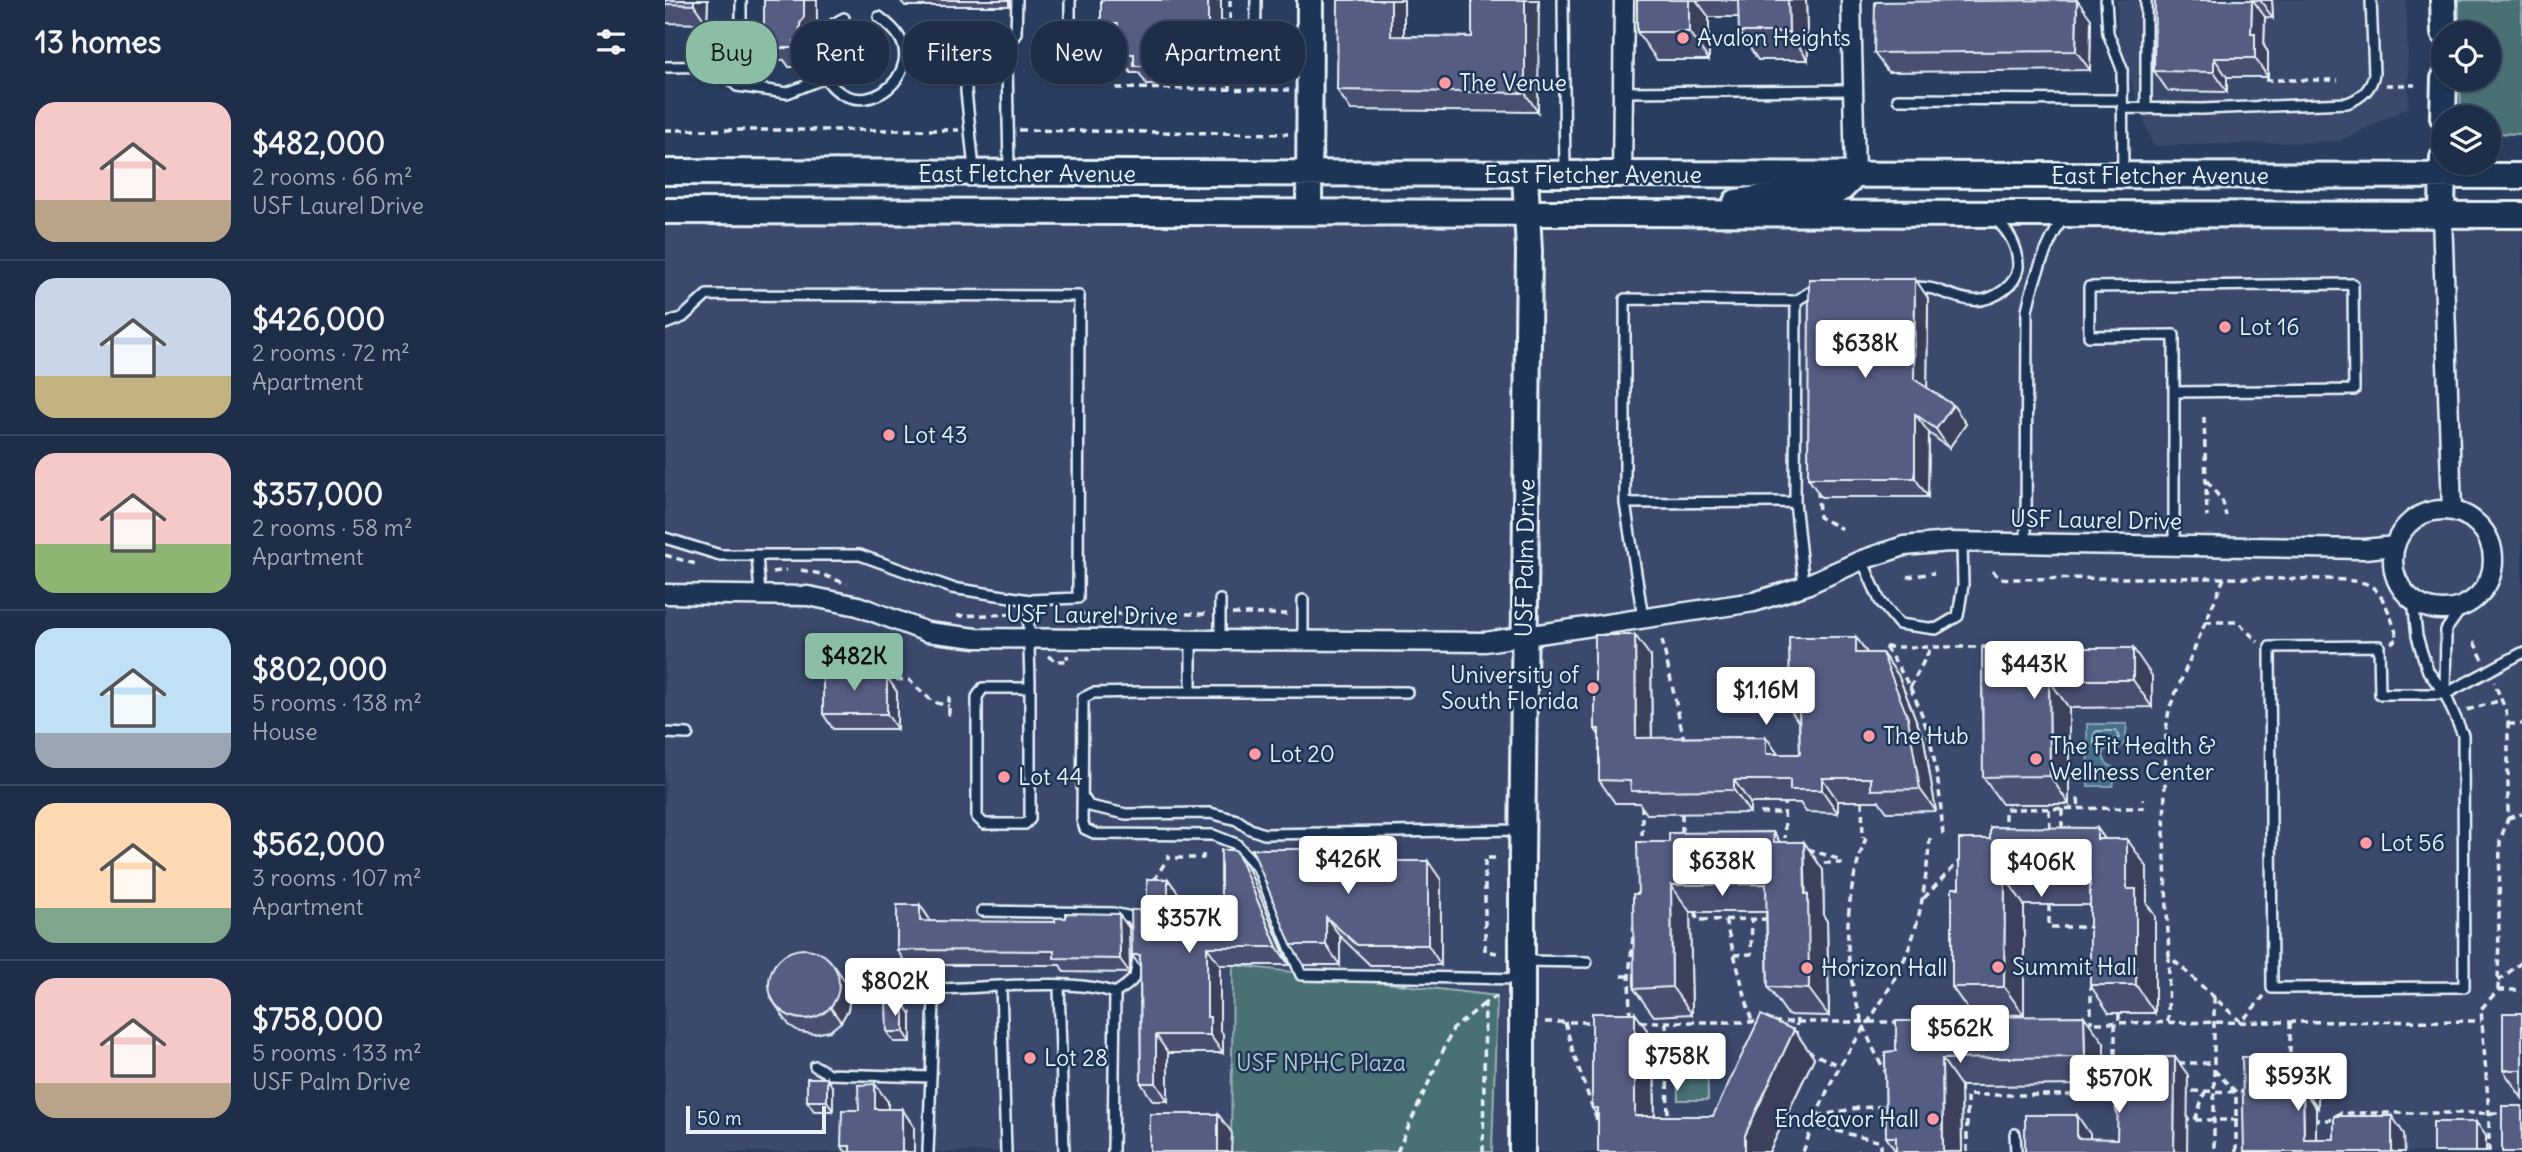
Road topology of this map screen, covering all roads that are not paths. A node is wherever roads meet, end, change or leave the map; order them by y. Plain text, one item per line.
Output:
1 (741, 0) edge
2 (1017, 0) edge
3 (1070, 0) edge
4 (1256, 0) edge
5 (1310, 0) edge
6 (1563, 0) edge
7 (1624, 0) edge
8 (1851, 0) edge
9 (2106, 0) edge
10 (2146, 0) edge
11 (2371, 0) edge
12 (2443, 0) edge
13 (879, 17) dead end
14 (844, 18) dead end
15 (741, 21) edge
16 (840, 21) edge
17 (1016, 21) edge
18 (1070, 21) edge
19 (1256, 21) edge
20 (2444, 21) edge
21 (903, 46) edge
22 (903, 60) edge
23 (665, 67) edge
24 (686, 67) edge
25 (735, 84) edge
26 (809, 84) edge
27 (831, 84) edge
28 (966, 84) edge
29 (1007, 84) edge
30 (1853, 90) junction
31 (1623, 92) junction
32 (1898, 99) dead end
33 (2122, 104) junction
34 (2145, 109) junction
35 (2431, 167) edge
36 (665, 172) edge
37 (974, 174) junction
38 (1525, 174) junction
39 (2501, 174) edge
40 (1009, 175) junction
41 (1310, 175) junction
42 (1565, 175) junction
43 (1622, 175) junction
44 (1855, 175) junction
45 (2443, 175) edge
46 (2123, 176) junction
47 (2522, 176) edge
48 (665, 211) edge
49 (1309, 212) junction
50 (1527, 214) junction
51 (1688, 215) junction
52 (1991, 215) junction
53 (2065, 215) junction
54 (2442, 215) junction
55 (2522, 215) edge
56 (1831, 286) edge
57 (1903, 286) edge
58 (1796, 301) junction
59 (665, 324) edge
60 (2174, 391) junction
61 (1795, 502) junction
62 (1625, 503) junction
63 (2452, 510) junction
64 (665, 538) edge
65 (1962, 542) junction
66 (2026, 543) junction
67 (2174, 546) junction
68 (2395, 546) junction
69 (757, 555) junction
70 (1862, 560) junction
71 (1804, 586) junction
72 (665, 594) edge
73 (760, 594) junction
74 (1030, 600) junction
75 (1220, 600) dead end
76 (1303, 600) dead end
77 (2413, 600) junction
78 (2463, 606) junction
79 (1643, 618) junction
80 (1524, 634) junction
81 (1030, 639) junction
82 (1220, 640) junction
83 (1191, 641) junction
84 (1303, 642) junction
85 (2522, 653) edge
86 (1030, 688) junction
87 (1191, 692) junction
88 (1408, 692) dead end
89 (2445, 694) junction
90 (665, 733) edge
91 (688, 734) dead end
92 (1082, 796) junction
93 (1522, 830) junction
94 (982, 911) dead end
95 (1587, 962) dead end
96 (1522, 970) junction
97 (1059, 986) junction
98 (1001, 987) junction
99 (1115, 993) junction
100 (815, 1066) dead end
101 (930, 1077) junction
102 (2015, 1134) dead end
103 (928, 1152) edge
104 (1006, 1152) edge
105 (1064, 1152) edge
106 (1113, 1152) edge
107 (1522, 1152) edge
108 (2016, 1152) edge

1 - 15 lane
2 - 17 lane
3 - 18 lane
4 - 19 lane
5 - 41 main road
6 - 42 lane
7 - 31 street
8 - 30 street
9 - 33 lane
10 - 34 lane
11 - 34 lane
12 - 20 main road
13 - 21 lane
14 - 16 lane
22 - 27 lane
23 - 24 lane
25 - 26 lane
28 - 37 lane
29 - 40 lane
30 - 31 lane
30 - 44 street
31 - 43 street
32 - 33 lane
33 - 34 lane
33 - 46 lane
35 - 46 main road, East Fletcher Avenue
36 - 37 main road, East Fletcher Avenue
37 - 40 main road, East Fletcher Avenue
38 - 41 main road, East Fletcher Avenue
38 - 42 main road, East Fletcher Avenue
38 - 50 main road, USF Palm Drive
39 - 47 main road, East Fletcher Avenue
40 - 41 main road, East Fletcher Avenue
41 - 49 main road
42 - 43 main road, East Fletcher Avenue
43 - 44 main road, East Fletcher Avenue
44 - 46 main road, East Fletcher Avenue
44 - 51 main road
45 - 54 main road
48 - 49 main road, East Fletcher Avenue
49 - 50 main road, East Fletcher Avenue
50 - 51 main road, East Fletcher Avenue
50 - 80 main road, USF Palm Drive
51 - 52 main road, East Fletcher Avenue
52 - 53 main road, East Fletcher Avenue
52 - 57 lane
53 - 54 main road, East Fletcher Avenue
53 - 66 lane
54 - 55 main road, East Fletcher Avenue
54 - 63 street
56 - 58 lane
58 - 61 lane
58 - 62 lane
59 - 74 lane
60 - 60 lane
60 - 67 lane
61 - 62 lane
61 - 71 lane
62 - 79 lane
63 - 68 street
63 - 78 street
64 - 69 lane
65 - 66 street, USF Laurel Drive
65 - 70 street, USF Laurel Drive
65 - 70 lane
66 - 67 street, USF Laurel Drive
67 - 68 street, USF Laurel Drive
68 - 77 street
69 - 73 lane
69 - 74 lane
70 - 71 street, USF Laurel Drive
71 - 79 street, USF Laurel Drive
72 - 73 street, USF Laurel Drive
73 - 81 street, USF Laurel Drive
74 - 81 lane
75 - 82 lane
76 - 84 lane
77 - 78 street
77 - 89 lane
78 - 89 lane
79 - 80 street, USF Laurel Drive
80 - 84 street, USF Laurel Drive
80 - 93 main road, USF Palm Drive
81 - 83 street, USF Laurel Drive
81 - 86 lane
82 - 83 street, USF Laurel Drive
82 - 84 street, USF Laurel Drive
83 - 87 lane
85 - 89 lane
86 - 86 lane
87 - 88 lane
87 - 92 lane
89 - 89 lane
90 - 91 lane
92 - 93 lane
92 - 96 lane
93 - 96 main road, USF Palm Drive
94 - 99 lane
95 - 96 lane
96 - 107 main road, USF Palm Drive
97 - 98 lane
97 - 99 lane
97 - 105 lane
98 - 101 lane
98 - 104 lane
99 - 106 lane
100 - 101 lane
101 - 103 lane
102 - 108 lane

